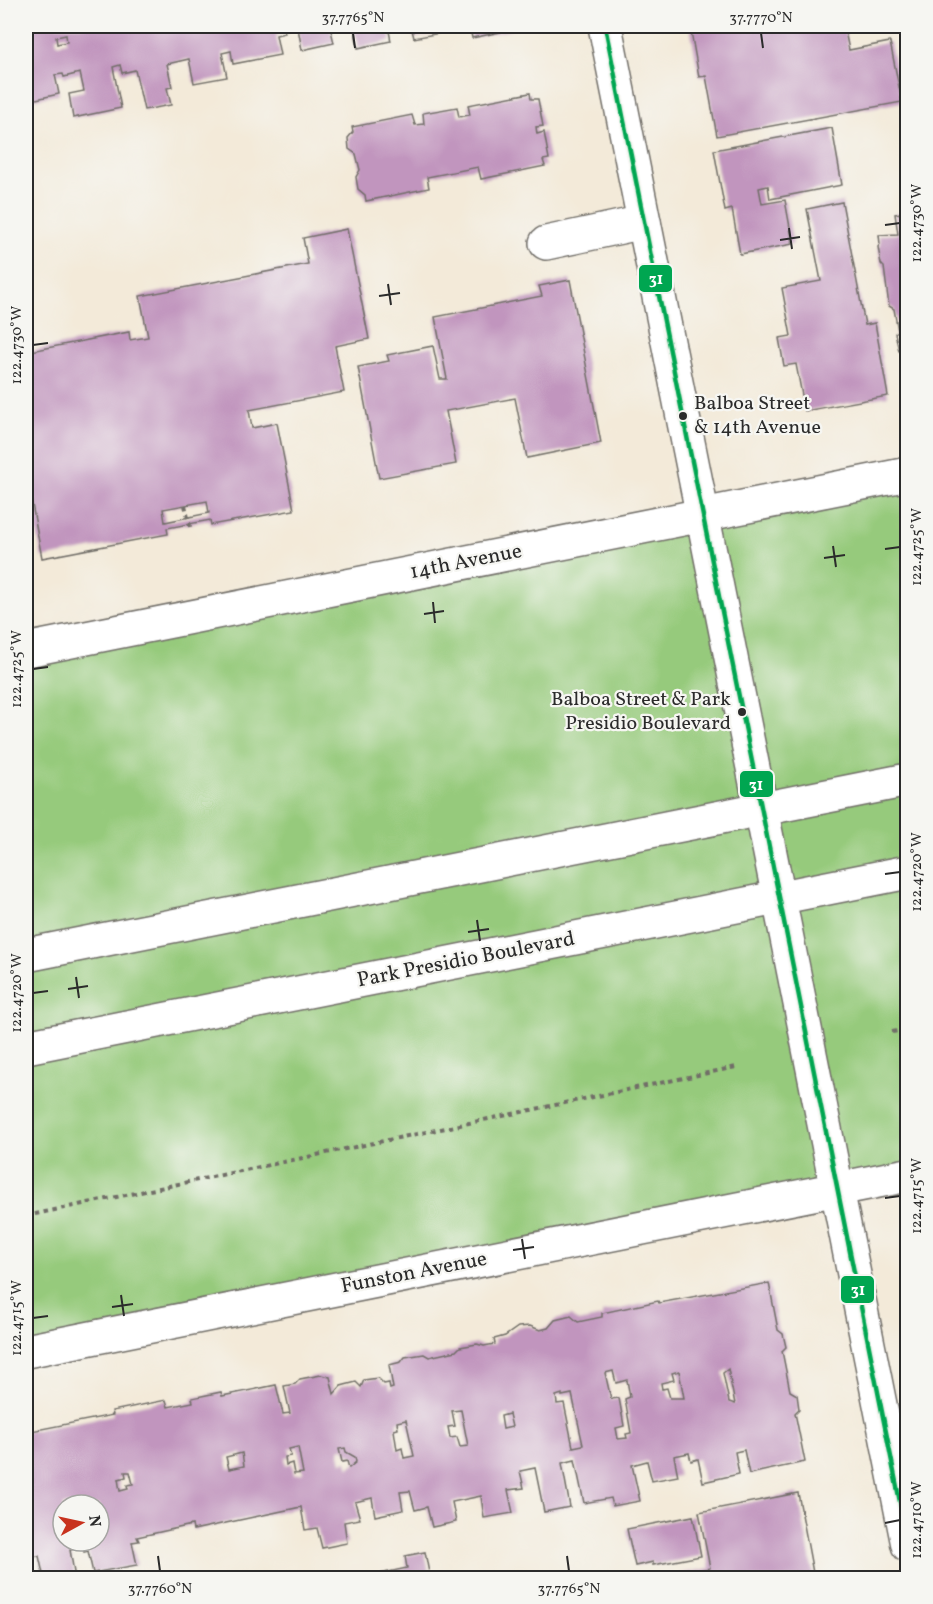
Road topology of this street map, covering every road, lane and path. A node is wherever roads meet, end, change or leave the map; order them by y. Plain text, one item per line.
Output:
1 (605, 26) edge
2 (644, 222) junction
3 (546, 243) dead end
4 (908, 474) edge
5 (185, 505) dead end
6 (702, 515) junction
7 (191, 531) dead end
8 (26, 650) edge
9 (908, 780) edge
10 (761, 808) junction
11 (908, 872) edge
12 (779, 897) junction
13 (26, 955) edge
14 (908, 1029) edge
15 (892, 1032) dead end
16 (26, 1047) edge
17 (736, 1067) dead end
18 (908, 1175) edge
19 (837, 1189) junction
20 (26, 1216) edge
21 (26, 1351) edge
22 (899, 1462) edge
23 (908, 1545) edge

1 - 2 main road
2 - 3 main road
2 - 6 main road
4 - 6 main road, 14th Avenue
5 - 7 path
6 - 8 main road, 14th Avenue
6 - 10 main road
9 - 10 main road
10 - 12 main road
10 - 13 main road
11 - 12 main road, Park Presidio Boulevard
12 - 16 main road, Park Presidio Boulevard
12 - 19 main road
14 - 15 path
17 - 20 path
18 - 19 main road, Funston Avenue
19 - 21 main road, Funston Avenue
19 - 22 main road
22 - 23 main road

